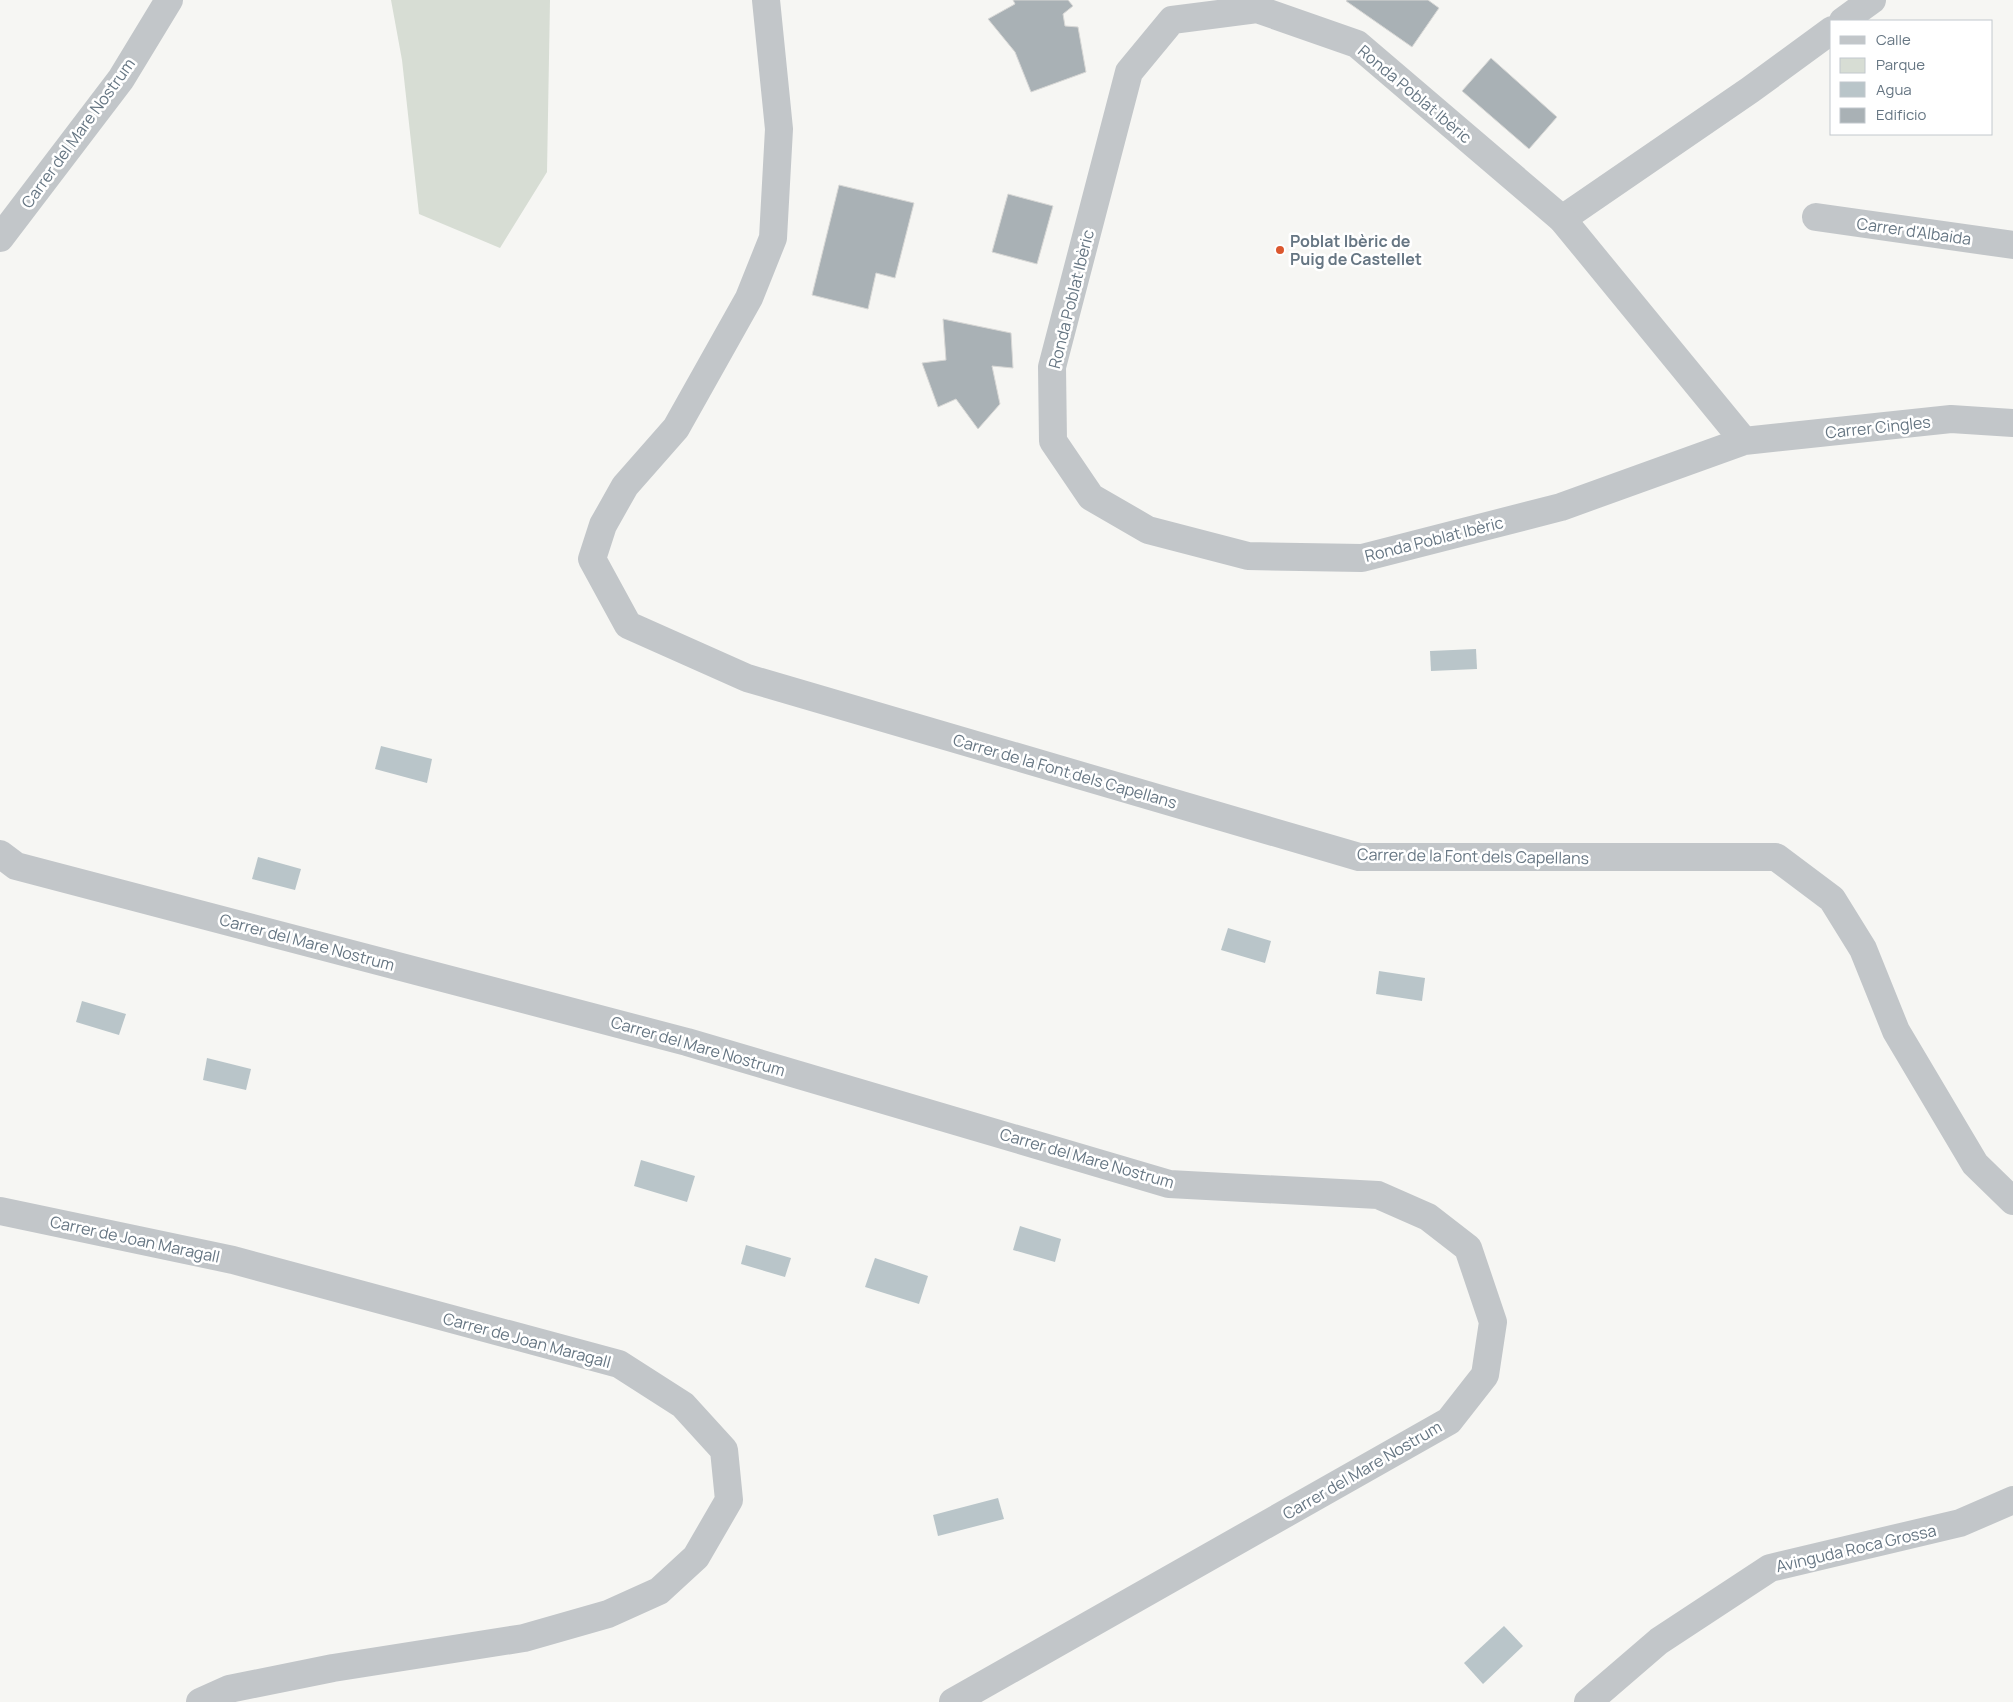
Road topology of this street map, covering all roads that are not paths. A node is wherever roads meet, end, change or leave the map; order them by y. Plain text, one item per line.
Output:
1 (169, 0) edge
2 (766, 0) edge
3 (1872, 0) edge
4 (1844, 20) edge
5 (1830, 31) edge
6 (1816, 217) dead end
7 (1562, 219) junction
8 (0, 238) edge
9 (2013, 245) edge
10 (2013, 423) edge
11 (1744, 441) junction
12 (0, 854) edge
13 (2013, 1201) edge
14 (0, 1211) edge
15 (2013, 1500) edge
16 (200, 1702) edge
17 (953, 1702) edge
18 (1588, 1702) edge

1 - 8 street, Carrer del Mare Nostrum
2 - 13 street, Carrer de la Font dels Capellans
3 - 4 street
5 - 7 street
6 - 9 street, Carrer d'Albaida
7 - 11 street, Ronda Poblat Ibèric
7 - 11 street, Ronda Poblat Ibèric
10 - 11 street, Carrer Cingles
12 - 17 street, Carrer del Mare Nostrum
14 - 16 street, Carrer de Joan Maragall
15 - 18 street, Avinguda Roca Grossa

